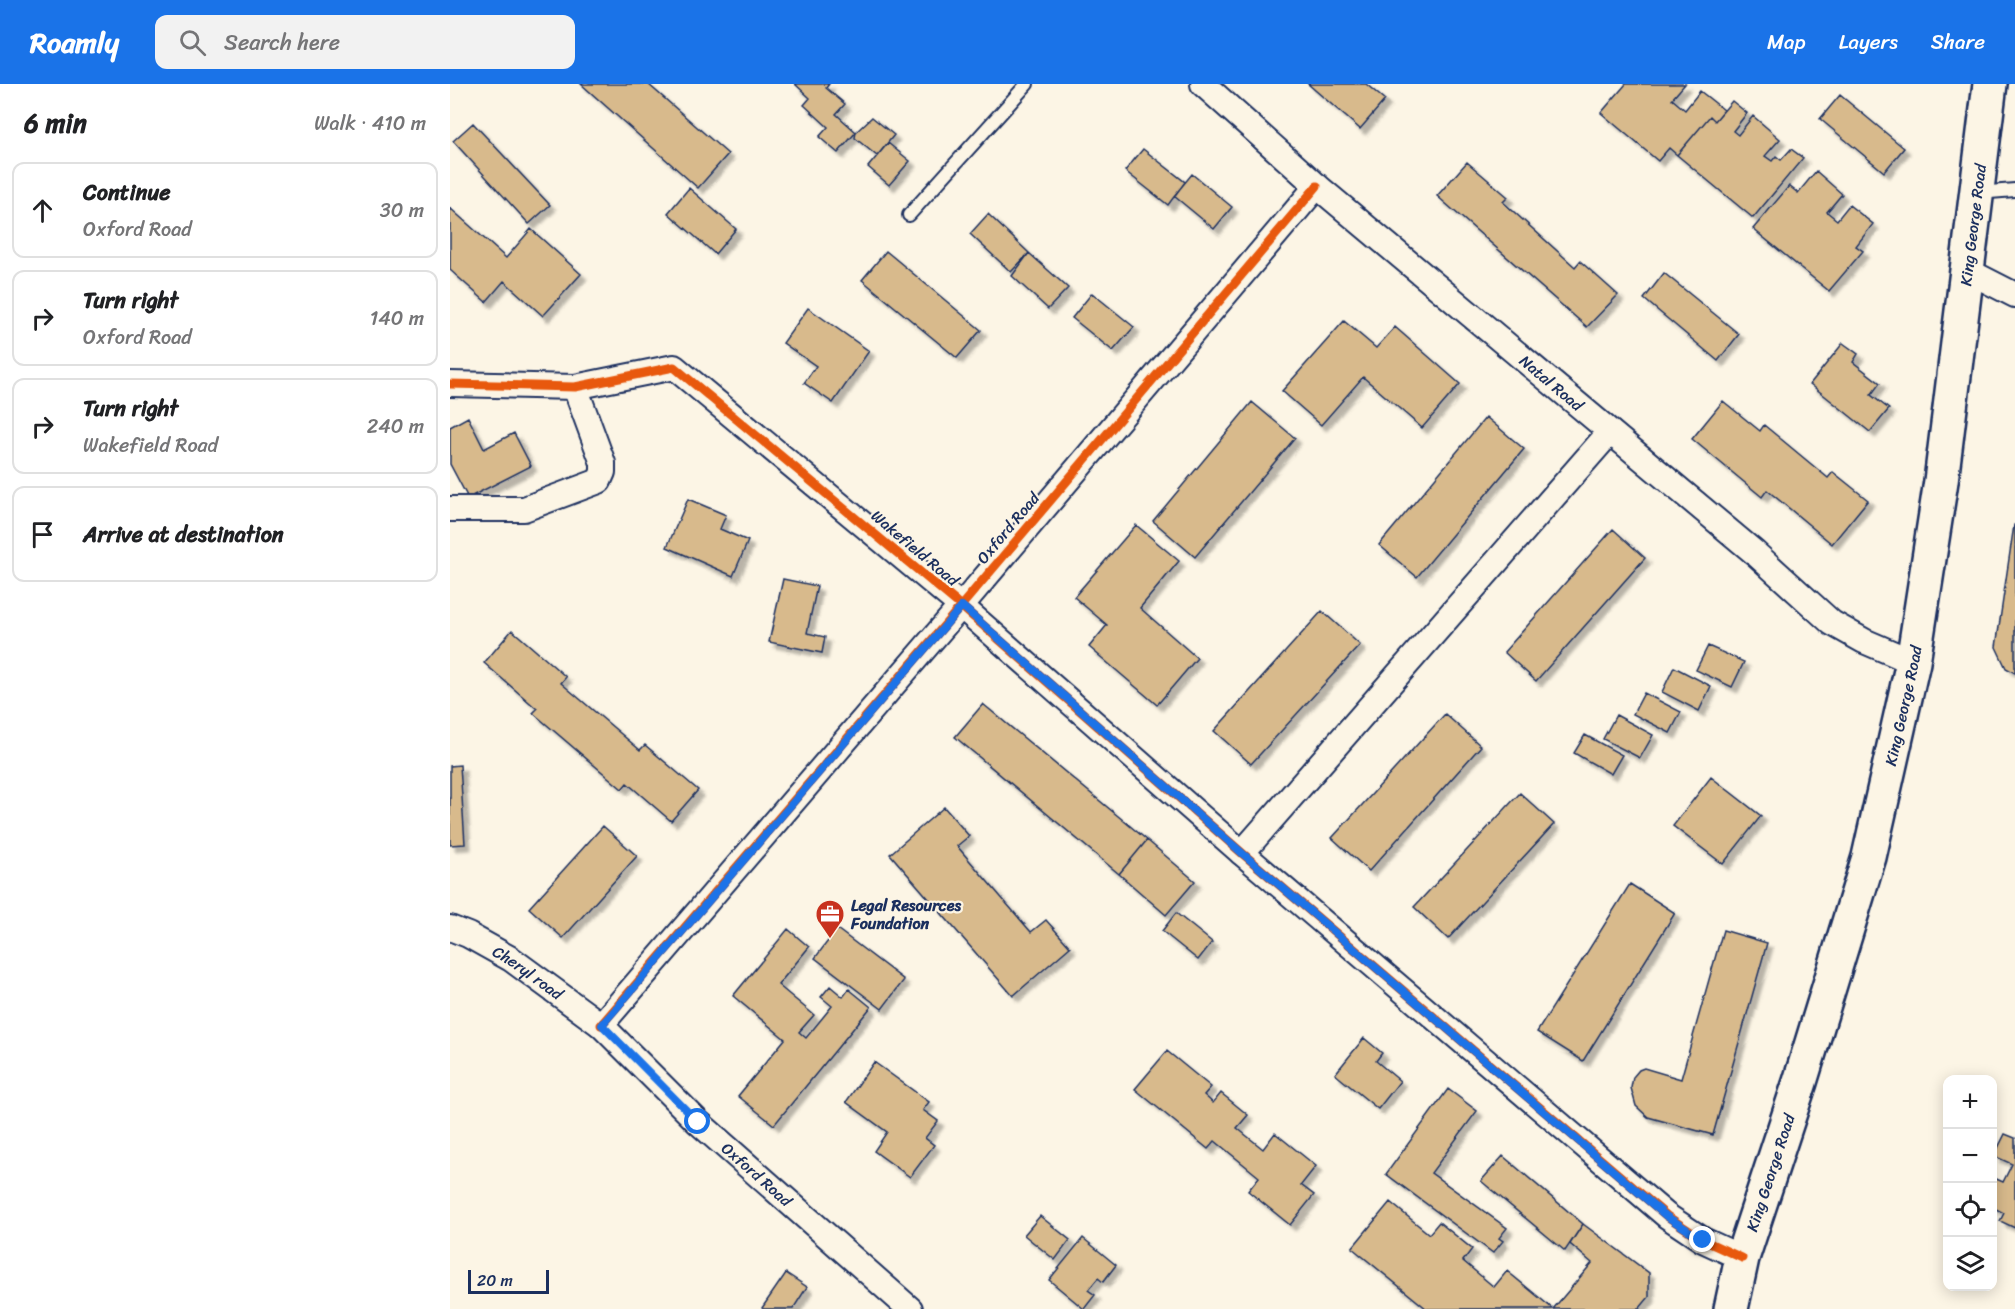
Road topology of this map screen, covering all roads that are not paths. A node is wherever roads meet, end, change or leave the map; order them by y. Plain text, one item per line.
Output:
1 (1027, 84) edge
2 (1203, 84) edge
3 (1990, 84) edge
4 (1317, 186) junction
5 (2015, 190) edge
6 (1976, 193) junction
7 (909, 215) dead end
8 (1966, 270) junction
9 (2015, 296) edge
10 (450, 384) edge
11 (575, 387) junction
12 (1610, 432) junction
13 (450, 509) edge
14 (962, 606) junction
15 (1913, 662) junction
16 (1242, 853) junction
17 (450, 928) edge
18 (602, 1025) junction
19 (1742, 1258) junction
20 (910, 1309) edge
21 (1731, 1309) edge

1 - 7 lane
2 - 4 street, Natal Road
3 - 6 main road, King George Road
4 - 12 street, Natal Road
4 - 14 street, Oxford Road
5 - 6 lane
6 - 8 main road, King George Road
8 - 9 street
8 - 15 main road, King George Road
10 - 11 street
11 - 13 street
11 - 14 street, Wakefield Road
12 - 15 street, Natal Road
12 - 16 street
14 - 16 street, Wakefield Road
14 - 18 street, Oxford Road
15 - 19 main road, King George Road
16 - 19 street, Wakefield Road
17 - 18 street, Cheryl road
18 - 20 street, Oxford Road
19 - 21 main road, King George Road

